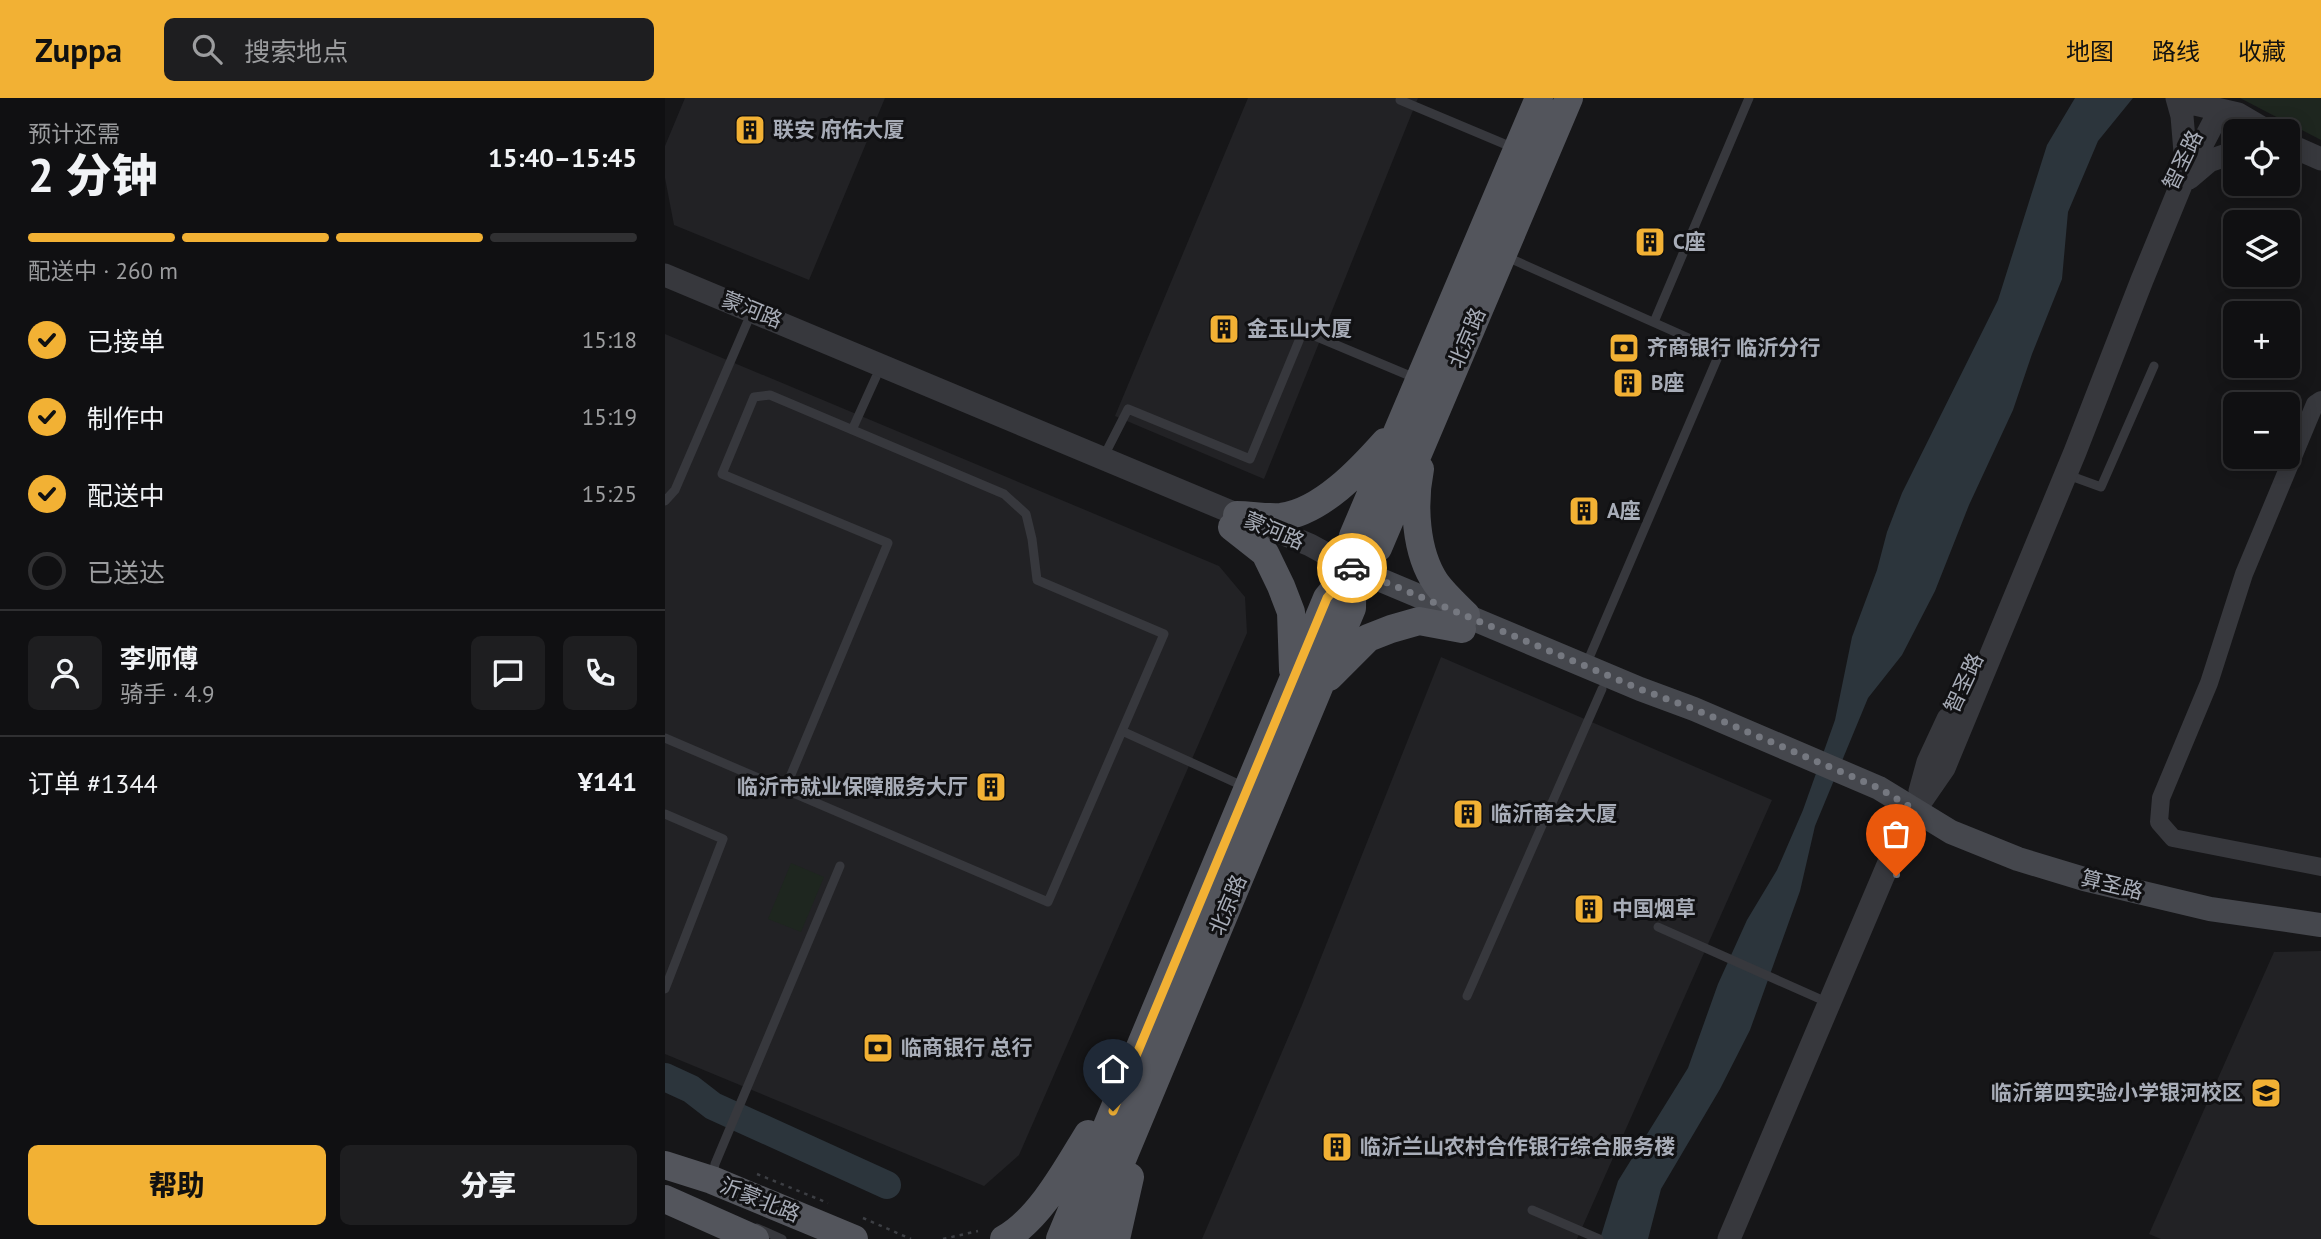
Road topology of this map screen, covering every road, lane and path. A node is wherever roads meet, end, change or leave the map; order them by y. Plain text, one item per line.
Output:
1 (1539, 98) edge
2 (1569, 98) edge
3 (1749, 98) edge
4 (2177, 98) edge
5 (2185, 98) edge
6 (1400, 100) edge
7 (2214, 104) edge
8 (2228, 119) edge
9 (2247, 119) edge
10 (1518, 150) junction
11 (2300, 150) edge
12 (2185, 152) junction
13 (2223, 156) edge
14 (2321, 159) edge
15 (2300, 164) edge
16 (2321, 173) edge
17 (2181, 185) junction
18 (1502, 255) junction
19 (665, 275) edge
20 (665, 289) edge
21 (1654, 322) junction
22 (747, 323) junction
23 (2154, 366) dead end
24 (876, 377) junction
25 (1420, 380) junction
26 (2321, 400) edge
27 (1414, 428) junction
28 (852, 430) junction
29 (1104, 458) junction
30 (2066, 474) junction
31 (665, 501) edge
32 (1234, 521) junction
33 (1352, 568) junction
34 (1464, 622) junction
35 (1586, 666) junction
36 (1306, 683) junction
37 (1602, 689) junction
38 (1122, 731) junction
39 (665, 738) edge
40 (1803, 763) junction
41 (1248, 788) junction
42 (785, 789) junction
43 (1915, 810) junction
44 (665, 814) edge
45 (840, 866) dead end
46 (2321, 867) edge
47 (2321, 911) edge
48 (2321, 925) edge
49 (1658, 928) dead end
50 (665, 989) edge
51 (1467, 996) dead end
52 (1830, 1003) junction
53 (1134, 1060) junction
54 (1149, 1094) junction
55 (665, 1165) edge
56 (712, 1180) junction
57 (665, 1189) edge
58 (665, 1199) edge
59 (1532, 1210) dead end
60 (991, 1235) edge
61 (1595, 1237) edge
62 (755, 1239) edge
63 (782, 1239) edge
64 (854, 1239) edge
65 (943, 1239) edge
66 (1060, 1239) edge
67 (1089, 1239) edge
68 (1116, 1239) edge
69 (1729, 1239) edge
70 (1740, 1239) edge

1 - 10 main road, 北京路
2 - 18 main road, 北京路
3 - 21 lane
4 - 12 street
5 - 7 street
6 - 10 lane
7 - 8 street
7 - 9 street
7 - 12 street, 智圣路
7 - 17 street, 智圣路
10 - 25 main road, 北京路
11 - 14 street
12 - 43 street, 智圣路
13 - 17 street
15 - 16 street
17 - 30 street, 智圣路
18 - 21 lane
18 - 27 main road, 北京路
19 - 29 street, 蒙河路
20 - 22 street, 蒙河路
21 - 35 lane
22 - 24 street, 蒙河路
22 - 31 lane
23 - 30 lane
24 - 28 lane
24 - 32 street, 蒙河路
25 - 27 main road, 北京路
25 - 29 lane
26 - 46 street
27 - 32 main road
27 - 33 main road, 北京路
27 - 34 main road
28 - 38 lane
28 - 42 lane
29 - 32 street, 蒙河路
30 - 43 street, 智圣路
32 - 33 street, 蒙河路
32 - 36 main road
33 - 34 main road, 算圣路
33 - 36 main road, 北京路
34 - 35 main road, 算圣路
34 - 36 main road
34 - 37 main road, 算圣路
35 - 40 main road, 算圣路
36 - 41 main road, 北京路
36 - 54 main road, 北京路
37 - 40 main road, 算圣路
37 - 51 lane
38 - 41 lane
38 - 42 lane
39 - 42 lane
40 - 43 main road, 算圣路
41 - 53 main road, 北京路
43 - 47 main road, 算圣路
43 - 48 main road, 算圣路
43 - 52 street, 智圣路
43 - 70 street, 智圣路
44 - 50 lane
45 - 56 lane
49 - 52 lane
52 - 69 street, 智圣路
53 - 60 main road
53 - 66 main road, 北京路
54 - 67 main road, 北京路
54 - 68 main road
55 - 56 main road, 沂蒙北路
56 - 64 main road, 沂蒙北路
57 - 63 lane
58 - 62 main road, 沂蒙北路
59 - 61 lane
60 - 65 path

